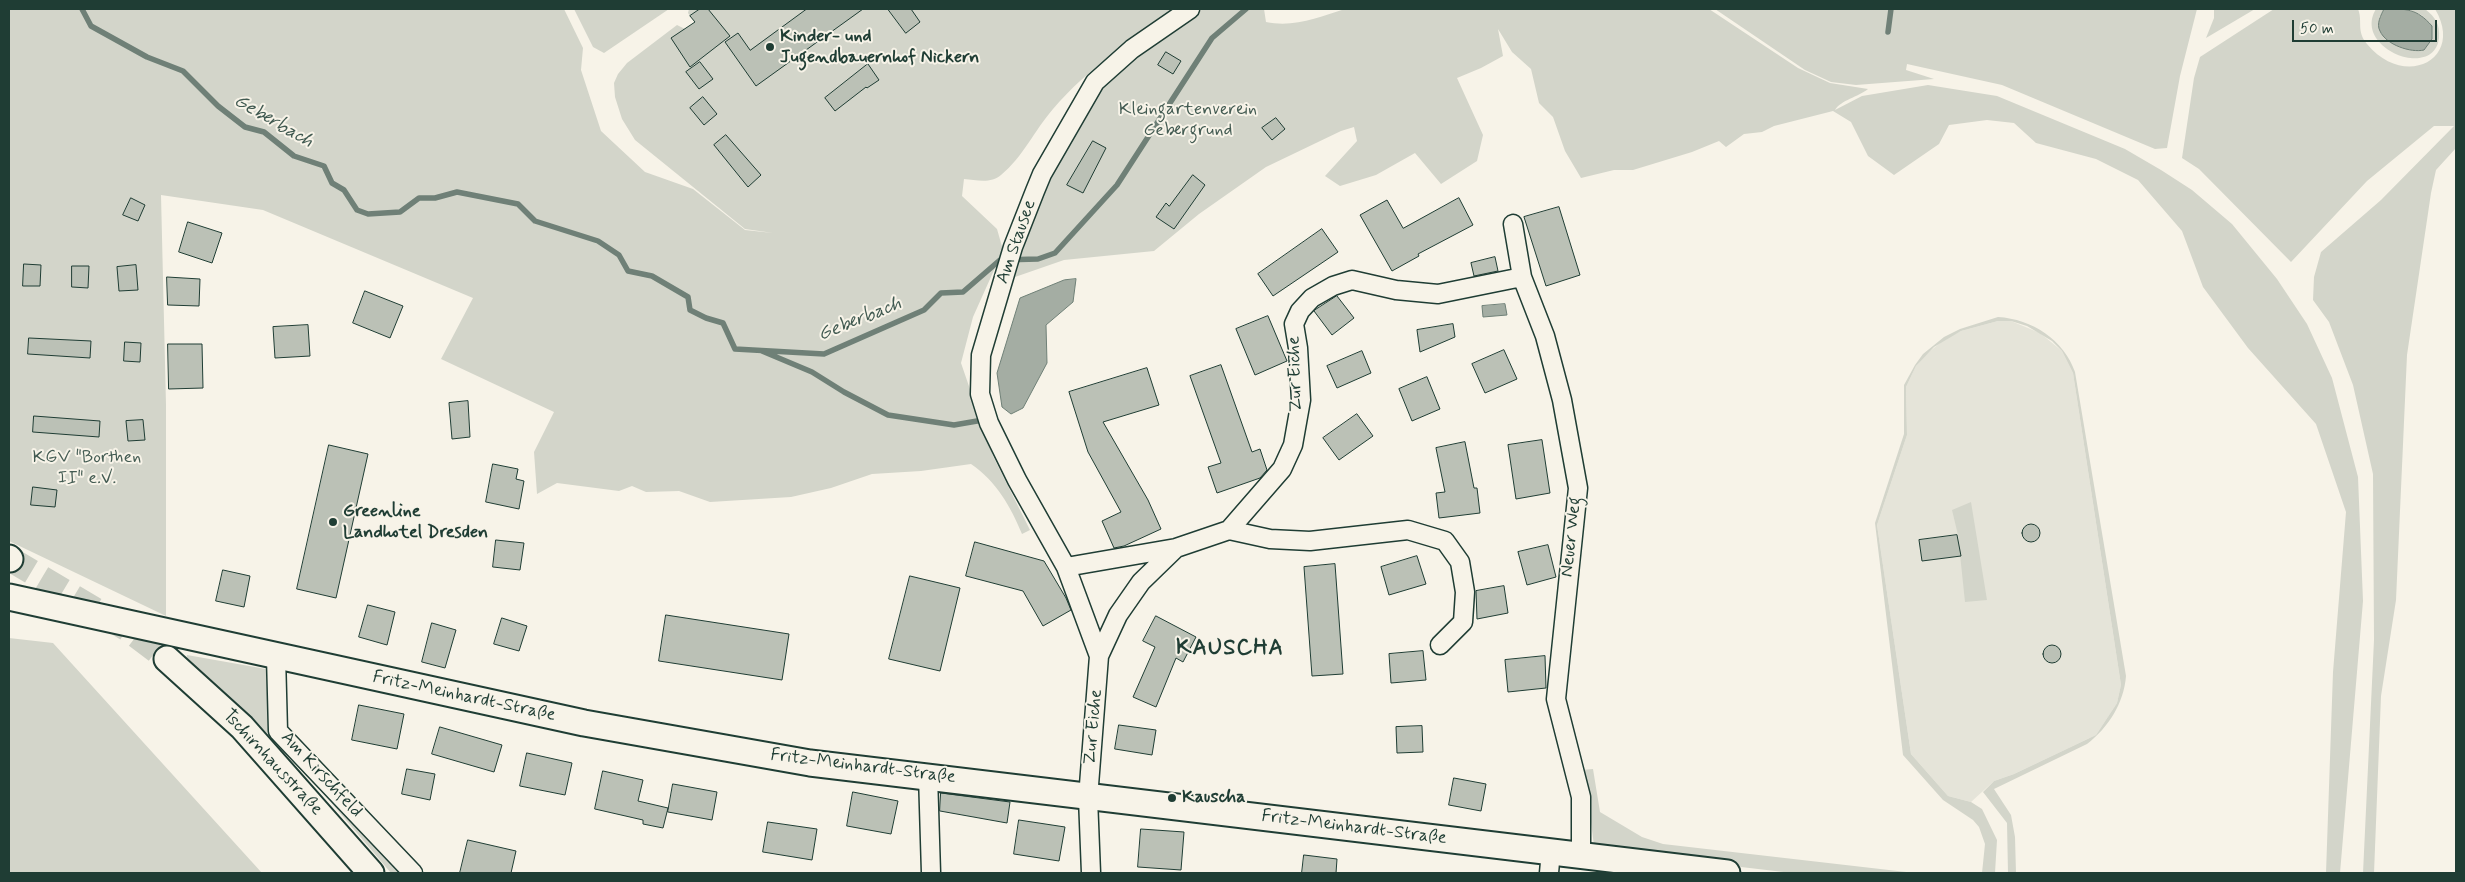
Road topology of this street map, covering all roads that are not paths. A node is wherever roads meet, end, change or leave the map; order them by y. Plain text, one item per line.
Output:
1 (1190, 9) edge
2 (1514, 224) dead end
3 (1522, 277) junction
4 (1042, 521) joint
5 (1229, 530) junction
6 (1176, 548) junction
7 (1066, 567) junction
8 (9, 597) edge
9 (1440, 645) dead end
10 (276, 656) junction
11 (1099, 656) junction
12 (167, 659) tunnel mouth
13 (928, 775) junction
14 (1088, 798) junction
15 (1581, 855) junction
16 (1550, 862) edge
17 (371, 873) edge
18 (413, 873) edge
19 (931, 873) edge
20 (1091, 873) edge
21 (1727, 873) edge

1 - 4 street, Am Stausee
2 - 3 street, Neuer Weg
3 - 5 street, Zur Eiche
3 - 15 street, Neuer Weg
4 - 7 street, Zur Eiche
5 - 6 street, Zur Eiche
5 - 9 street
6 - 7 street, Zur Eiche
6 - 11 street, Zur Eiche
7 - 11 street, Zur Eiche
8 - 10 street, Fritz-Meinhardt-Straße
10 - 13 street, Fritz-Meinhardt-Straße
10 - 18 street, Am Kirschfeld
11 - 14 street, Zur Eiche
12 - 17 street, Tschirnhausstraße
13 - 14 street, Fritz-Meinhardt-Straße
13 - 19 street
14 - 16 street, Fritz-Meinhardt-Straße
14 - 20 street, Zur Eiche
15 - 16 street, Fritz-Meinhardt-Straße
15 - 21 street, Fritz-Meinhardt-Straße

